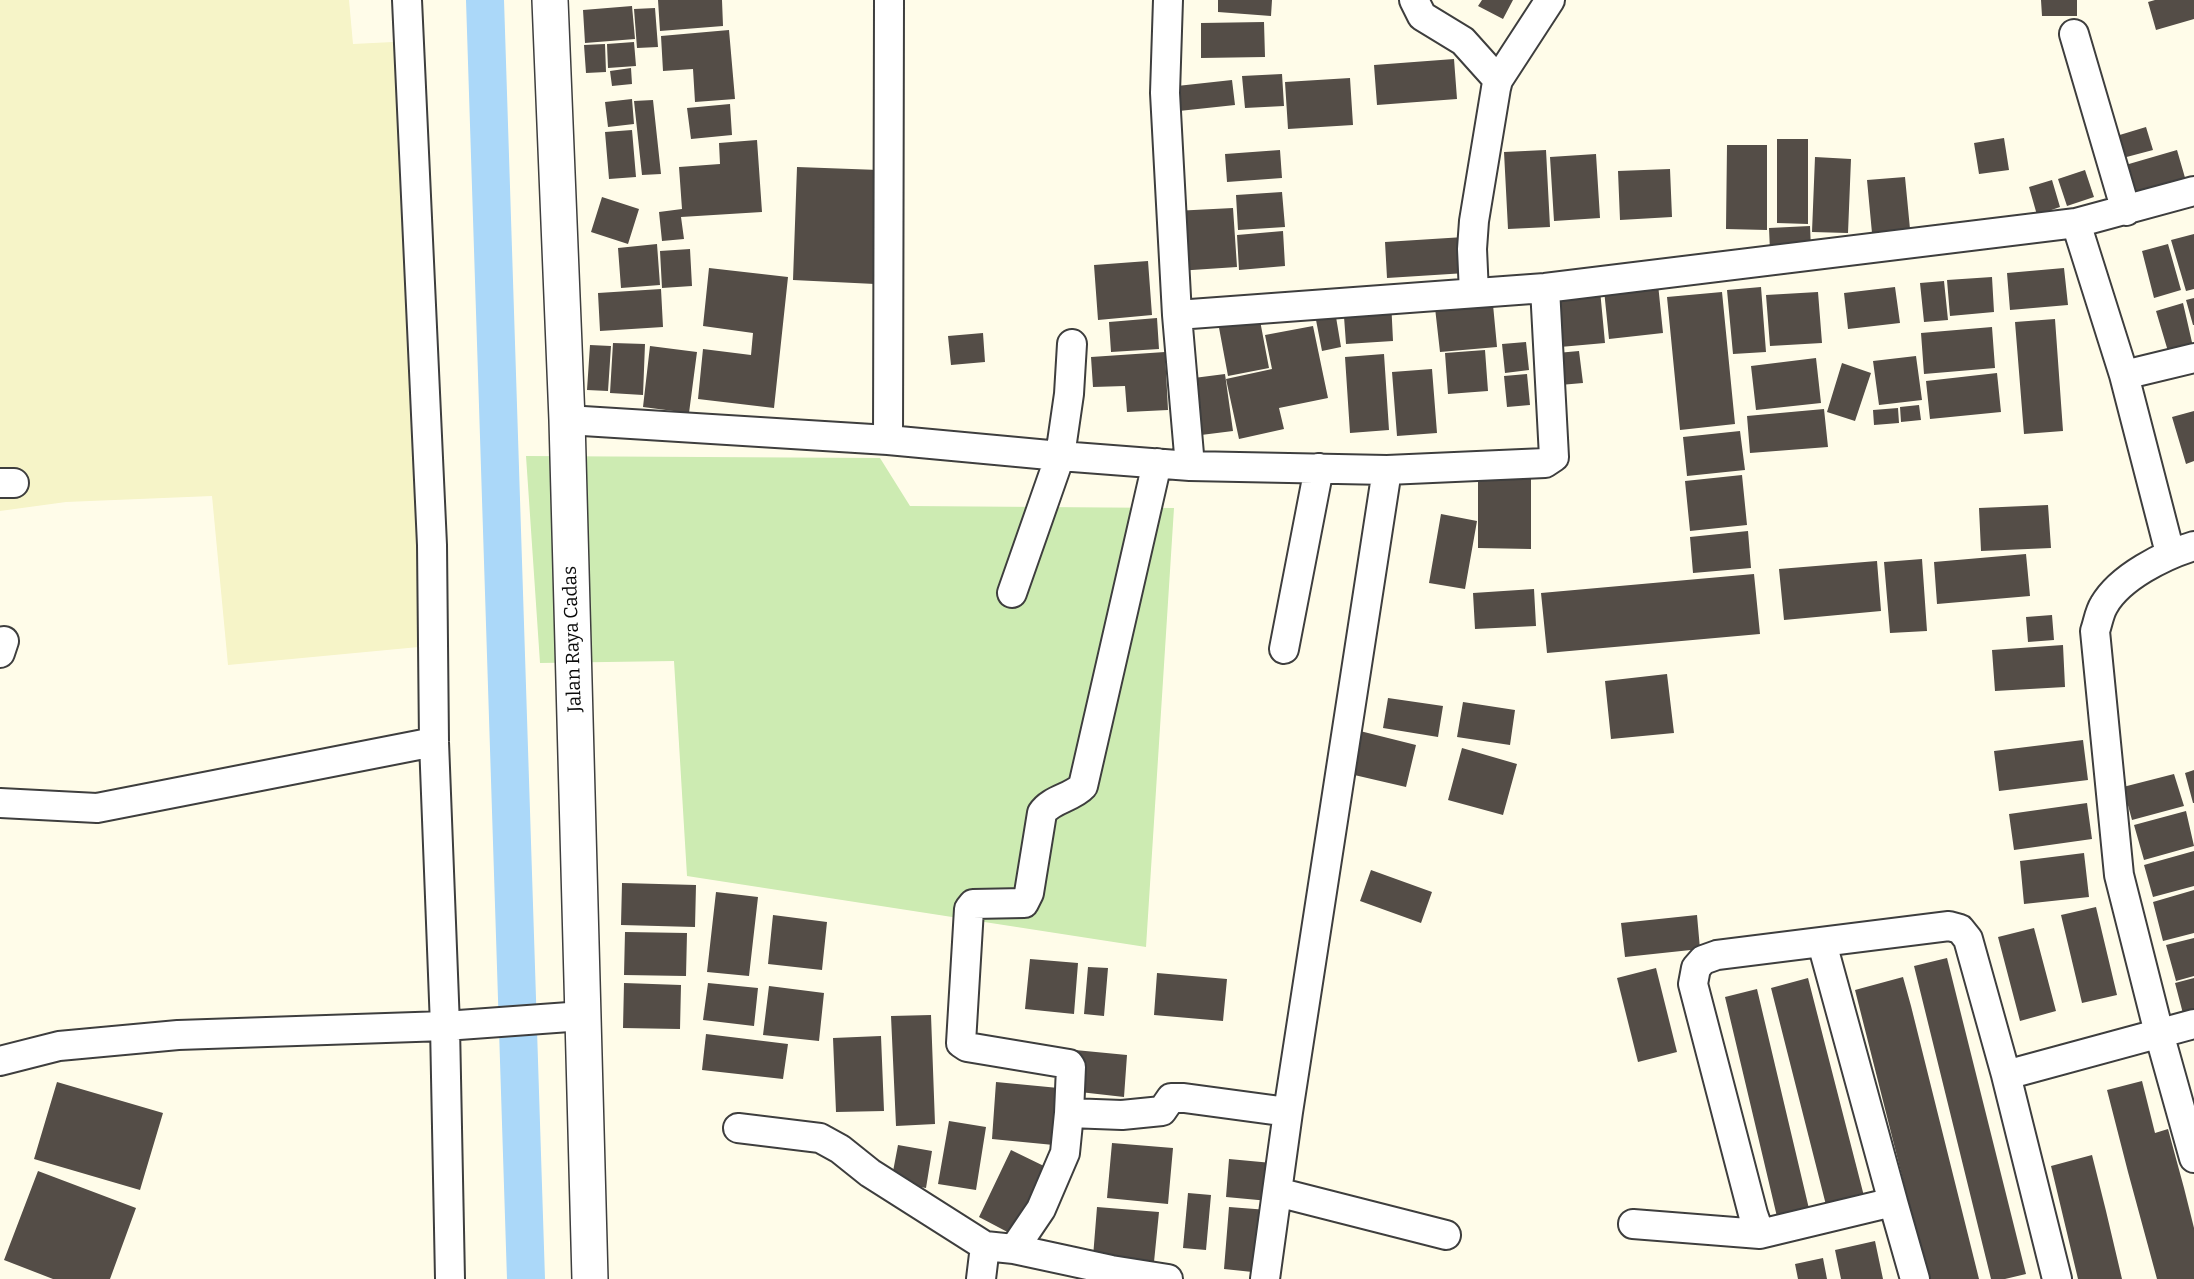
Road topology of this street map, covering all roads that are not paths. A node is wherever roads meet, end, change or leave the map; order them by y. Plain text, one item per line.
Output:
1 (407, 0) edge
2 (550, 0) edge
3 (889, 0) edge
4 (1168, 0) edge
5 (1414, 0) edge
6 (1550, 0) edge
7 (2074, 34) dead end
8 (1498, 80) junction
9 (2194, 191) edge
10 (2126, 211) junction
11 (2076, 222) junction
12 (1545, 288) junction
13 (1474, 293) junction
14 (1177, 315) junction
15 (1072, 344) dead end
16 (2194, 358) edge
17 (2124, 375) junction
18 (567, 420) junction
19 (888, 440) junction
20 (1060, 456) junction
21 (1157, 463) junction
22 (1190, 466) junction
23 (1319, 468) junction
24 (1387, 470) junction
25 (2186, 554) edge
26 (1012, 593) dead end
27 (1284, 649) dead end
28 (434, 742) junction
29 (0, 803) edge
30 (1822, 943) junction
31 (571, 1017) junction
32 (2194, 1024) edge
33 (445, 1026) junction
34 (2159, 1033) junction
35 (0, 1061) edge
36 (2006, 1074) junction
37 (1288, 1112) junction
38 (1069, 1113) junction
39 (738, 1128) dead end
40 (2194, 1158) edge
41 (1277, 1192) junction
42 (1893, 1202) junction
43 (1633, 1224) dead end
44 (1760, 1234) junction
45 (1446, 1235) dead end
46 (985, 1246) junction
47 (1014, 1249) junction
48 (450, 1279) edge
49 (590, 1279) edge
50 (981, 1279) edge
51 (1168, 1279) edge
52 (1265, 1279) edge
53 (1915, 1279) edge
54 (2057, 1279) edge

1 - 28 street
2 - 18 street, Jalan Raya Cadas
3 - 19 street
4 - 14 street
5 - 8 street
6 - 8 street
7 - 10 street
8 - 13 street
9 - 10 street
10 - 11 street
11 - 12 street
11 - 17 street
12 - 13 street
12 - 24 street
13 - 14 street
14 - 22 street
15 - 20 street
16 - 17 street
17 - 25 street
18 - 19 street
18 - 31 street, Jalan Raya Cadas
19 - 20 street
20 - 21 street
20 - 26 street
21 - 22 street
21 - 38 street
22 - 23 street
23 - 24 street
23 - 27 street
24 - 37 street
25 - 34 street
28 - 29 street
28 - 33 street
30 - 36 street
30 - 42 street
30 - 44 street
31 - 33 street
31 - 49 street, Jalan Raya Cadas
32 - 34 street
33 - 35 street
33 - 48 street
34 - 36 street
34 - 40 street
36 - 54 street
37 - 38 street
37 - 41 street
38 - 47 street
39 - 46 street
41 - 45 street
41 - 52 street
42 - 44 street
42 - 53 street
43 - 44 street
46 - 47 street
46 - 50 street
47 - 51 street

